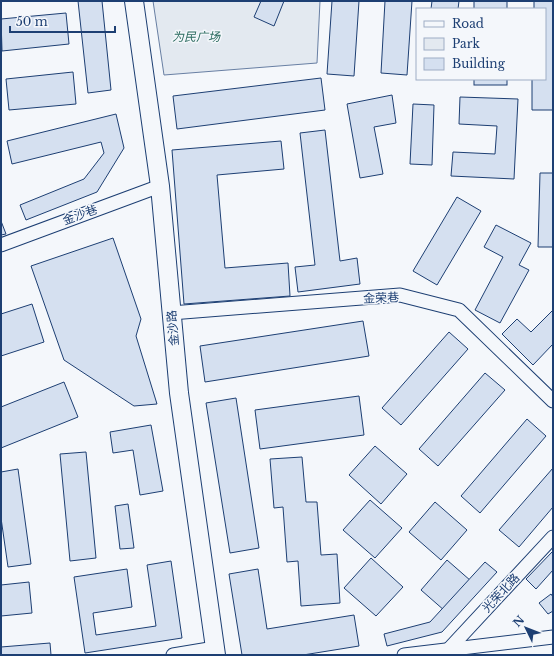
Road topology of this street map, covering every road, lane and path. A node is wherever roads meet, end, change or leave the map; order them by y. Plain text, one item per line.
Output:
1 (134, 1) edge
2 (160, 186) junction
3 (1, 245) edge
4 (171, 313) junction
5 (553, 401) edge
6 (553, 537) edge
7 (553, 637) edge
8 (449, 649) junction
9 (216, 652) edge
10 (173, 655) edge
11 (404, 655) edge

1 - 2 street, 金沙路
2 - 3 street, 金沙巷
2 - 4 street, 金沙路
4 - 5 street, 金荣巷
4 - 9 street, 金沙路
6 - 8 street, 光荣北路
7 - 8 street
8 - 11 street
9 - 10 street

